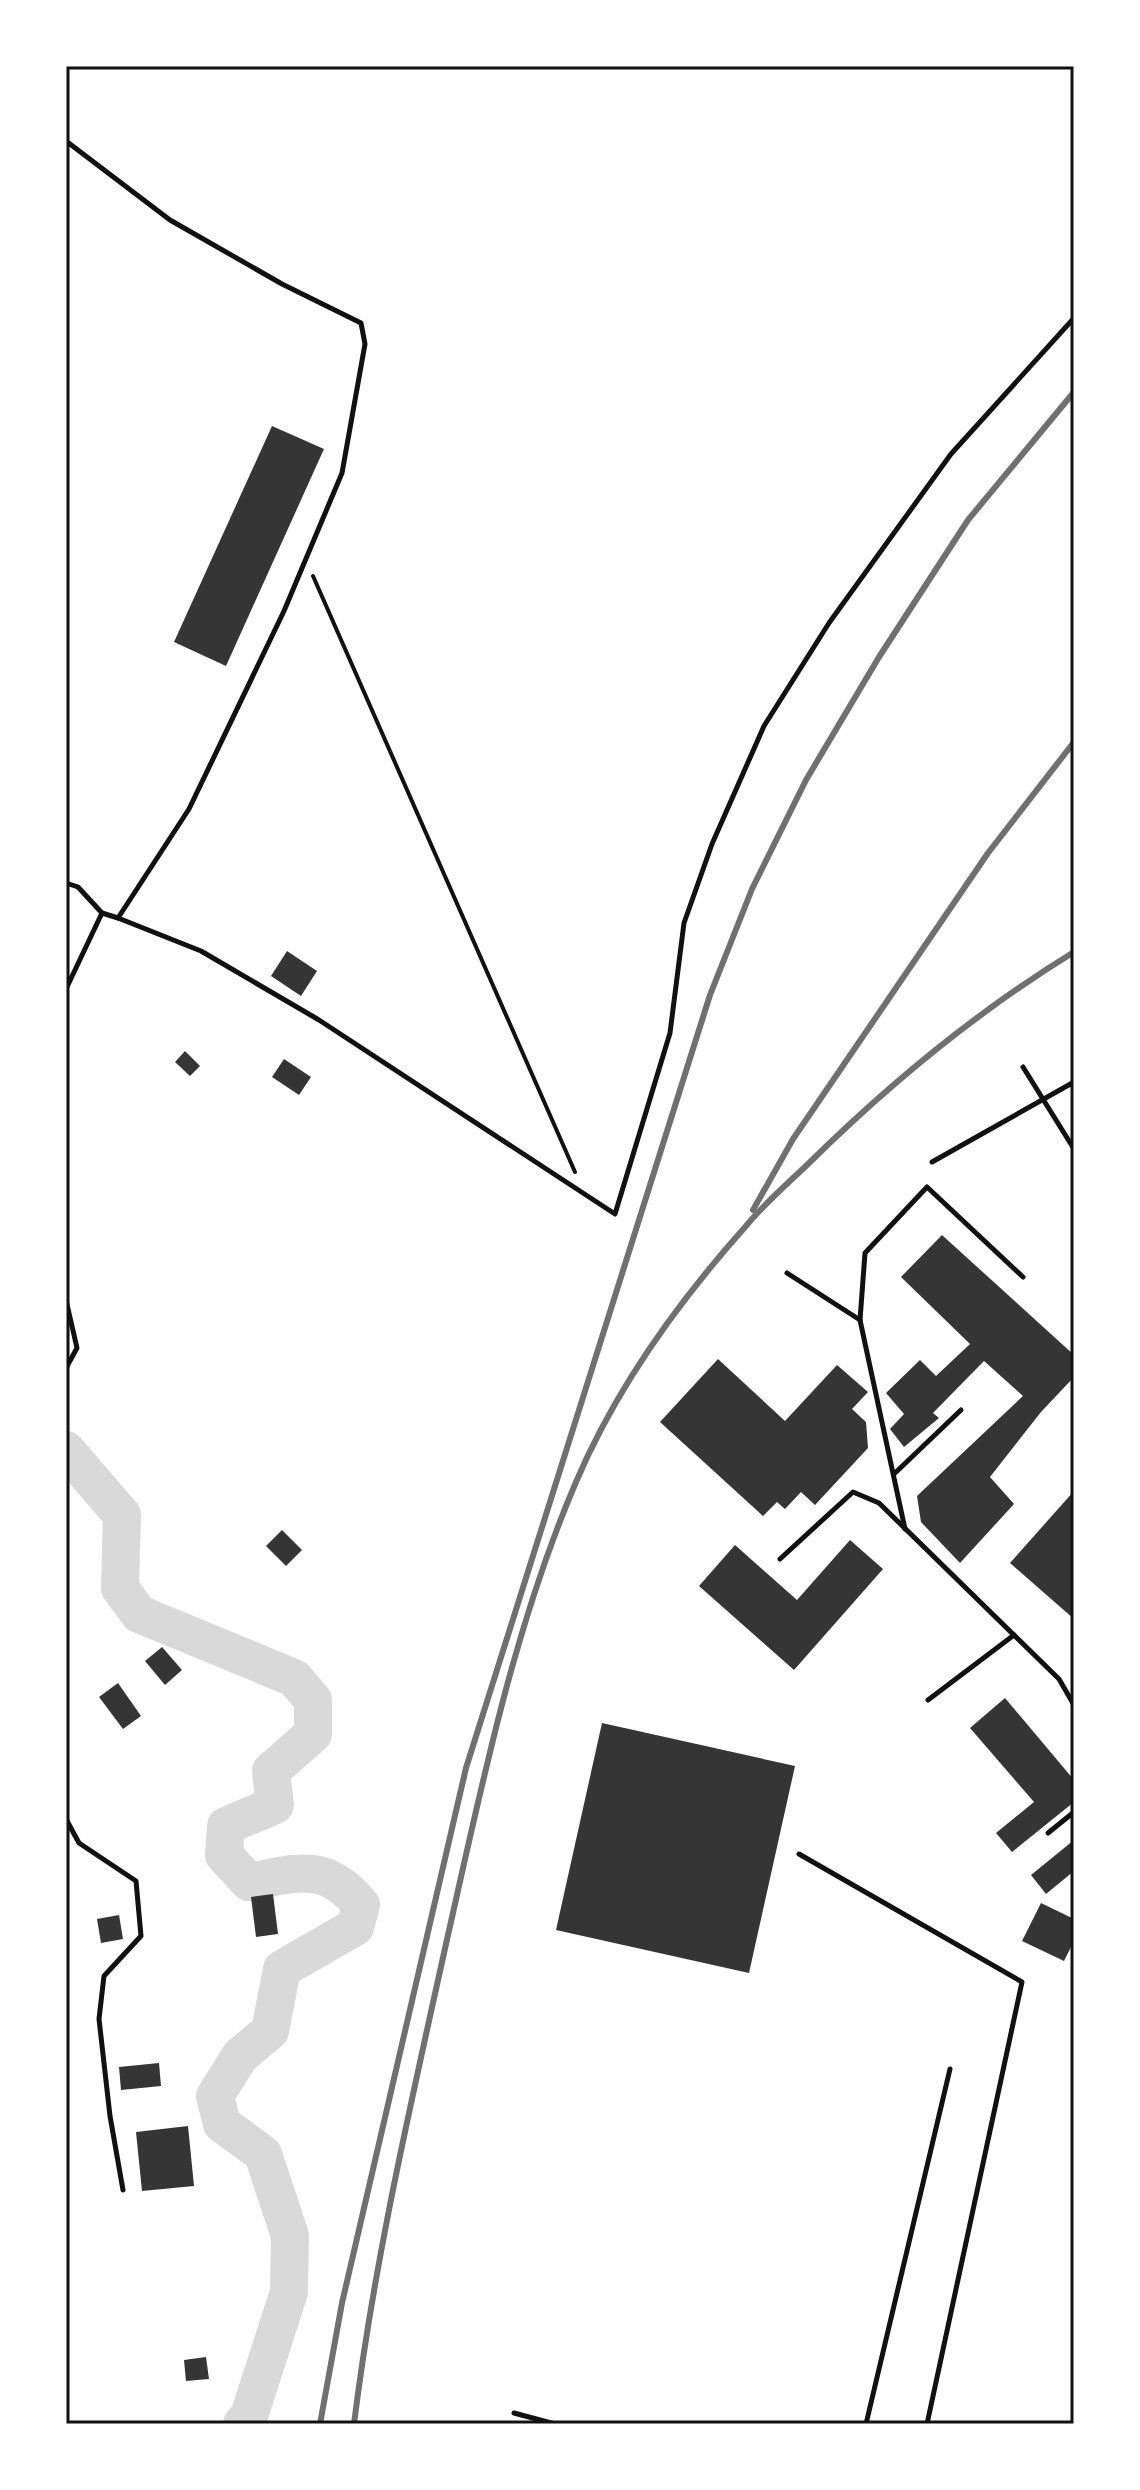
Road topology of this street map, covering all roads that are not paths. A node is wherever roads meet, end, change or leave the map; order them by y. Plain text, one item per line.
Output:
1 (66, 141) edge
2 (1074, 318) edge
3 (66, 883) edge
4 (102, 913) junction
5 (118, 918) junction
6 (66, 989) edge
7 (1023, 1067) dead end
8 (1074, 1082) edge
9 (1043, 1099) junction
10 (1074, 1149) edge
11 (932, 1162) dead end
12 (787, 1273) dead end
13 (1023, 1277) dead end
14 (66, 1300) edge
15 (860, 1320) junction
16 (66, 1368) edge
17 (961, 1410) dead end
18 (893, 1475) junction
19 (905, 1529) junction
20 (780, 1559) dead end
21 (1014, 1635) junction
22 (928, 1700) dead end
23 (1074, 1705) edge
24 (1074, 1812) edge
25 (66, 1819) edge
26 (1048, 1833) dead end
27 (799, 1854) dead end
28 (950, 2069) dead end
29 (123, 2190) dead end
30 (514, 2413) dead end
31 (555, 2424) edge
32 (866, 2424) edge
33 (927, 2424) edge

1 - 5 lane
2 - 5 lane
3 - 4 lane
4 - 5 lane
4 - 6 lane
7 - 9 lane
8 - 9 lane
9 - 10 lane
9 - 11 lane
12 - 15 lane
13 - 15 lane
14 - 16 lane
15 - 18 lane
17 - 18 lane
18 - 19 lane
19 - 20 lane
19 - 21 lane
21 - 22 lane
21 - 23 lane
24 - 26 lane
25 - 29 lane
27 - 33 lane
28 - 32 lane
30 - 31 lane

